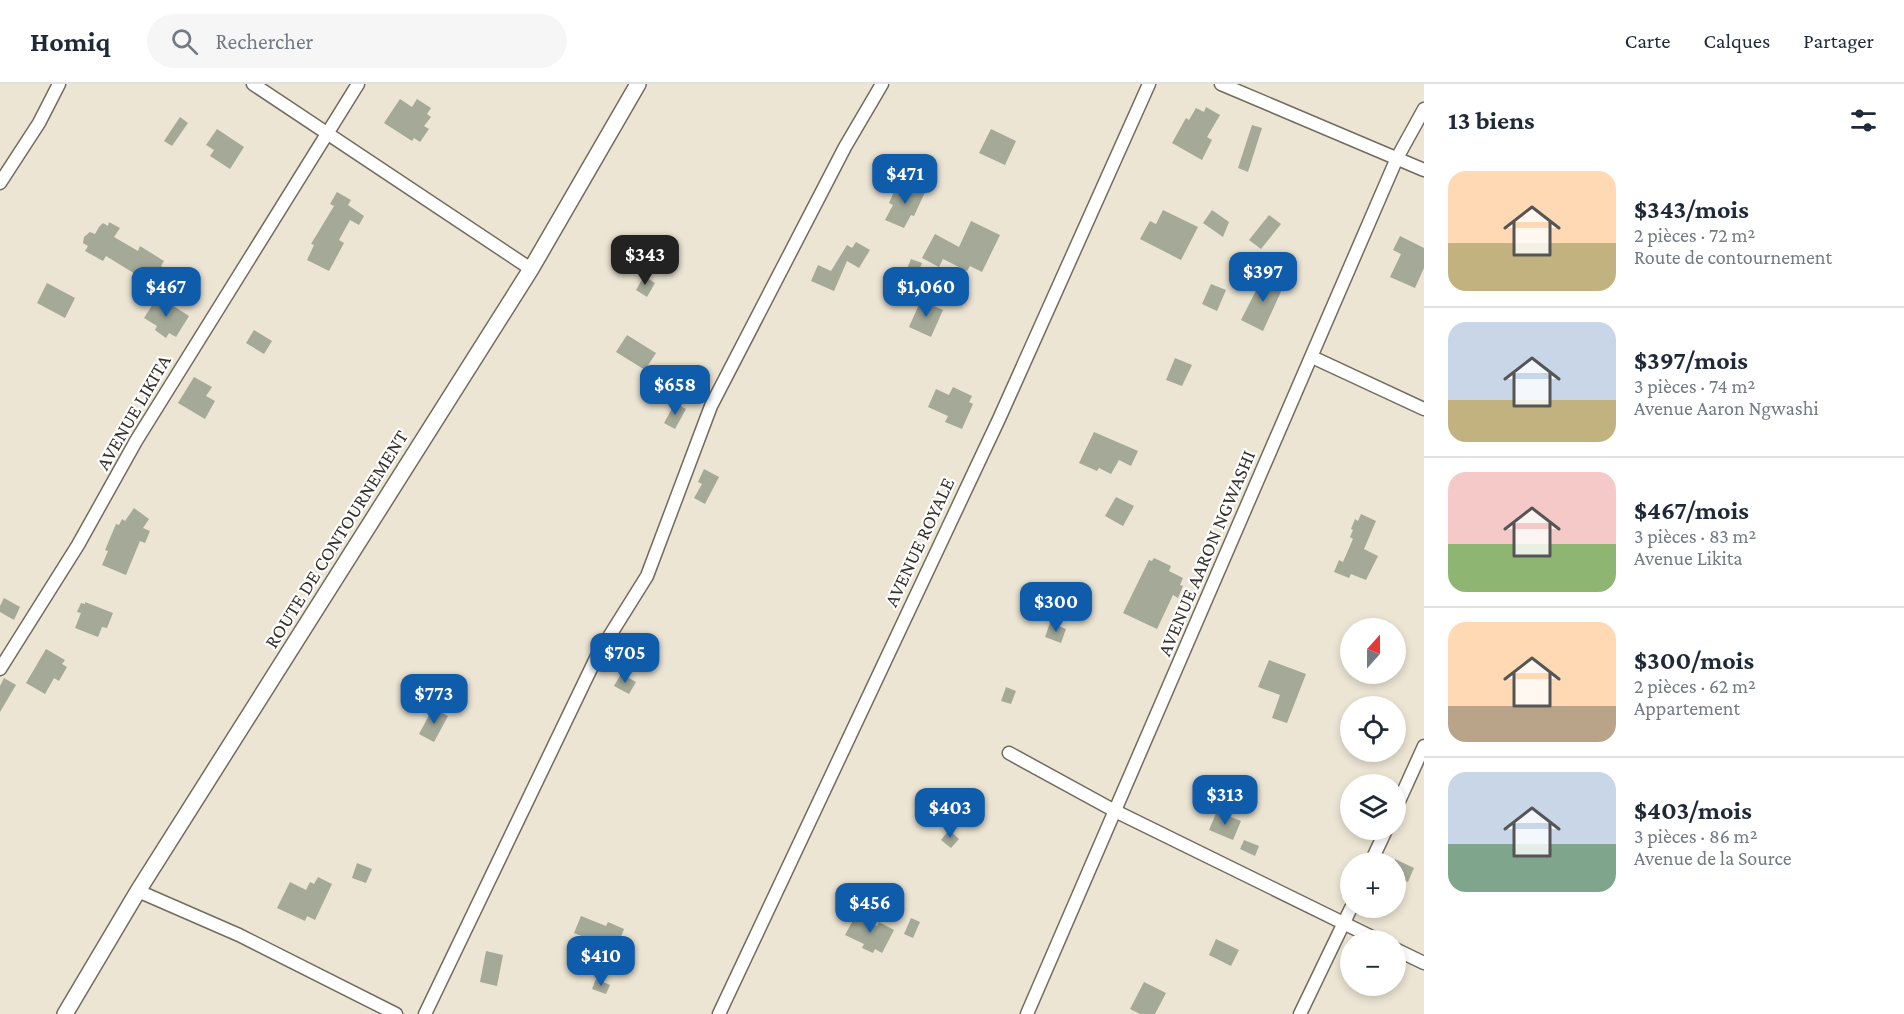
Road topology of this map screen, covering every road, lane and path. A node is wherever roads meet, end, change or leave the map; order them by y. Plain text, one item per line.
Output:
1 (59, 84) edge
2 (254, 84) edge
3 (358, 84) edge
4 (638, 84) edge
5 (882, 84) edge
6 (1149, 84) edge
7 (1221, 84) edge
8 (1424, 109) edge
9 (328, 134) junction
10 (1397, 158) junction
11 (1424, 170) edge
12 (0, 183) edge
13 (531, 269) junction
14 (1312, 357) junction
15 (1424, 409) edge
16 (0, 669) edge
17 (1424, 746) edge
18 (1009, 753) dead end
19 (1406, 786) edge
20 (1115, 811) junction
21 (138, 891) junction
22 (1346, 918) edge
23 (1344, 923) junction
24 (1358, 930) edge
25 (1406, 954) edge
26 (1424, 963) edge
27 (65, 1014) edge
28 (396, 1014) edge
29 (425, 1014) edge
30 (719, 1014) edge
31 (1027, 1014) edge
32 (1300, 1014) edge

1 - 12 street
2 - 9 street
3 - 9 street, AVENUE LIKITA
4 - 13 street, ROUTE DE CONTOURNEMENT
5 - 29 street
6 - 30 street, AVENUE ROYALE
7 - 10 street
8 - 10 street, AVENUE AARON NGWASHI
9 - 13 street
9 - 16 street, AVENUE LIKITA
10 - 11 street
10 - 14 street, AVENUE AARON NGWASHI
13 - 21 street, ROUTE DE CONTOURNEMENT
14 - 15 street
14 - 20 street, AVENUE AARON NGWASHI
17 - 19 street
18 - 20 street
20 - 23 street
20 - 31 street, AVENUE AARON NGWASHI
21 - 27 street, ROUTE DE CONTOURNEMENT
21 - 28 street
22 - 23 street
23 - 24 street
23 - 32 street
25 - 26 street

